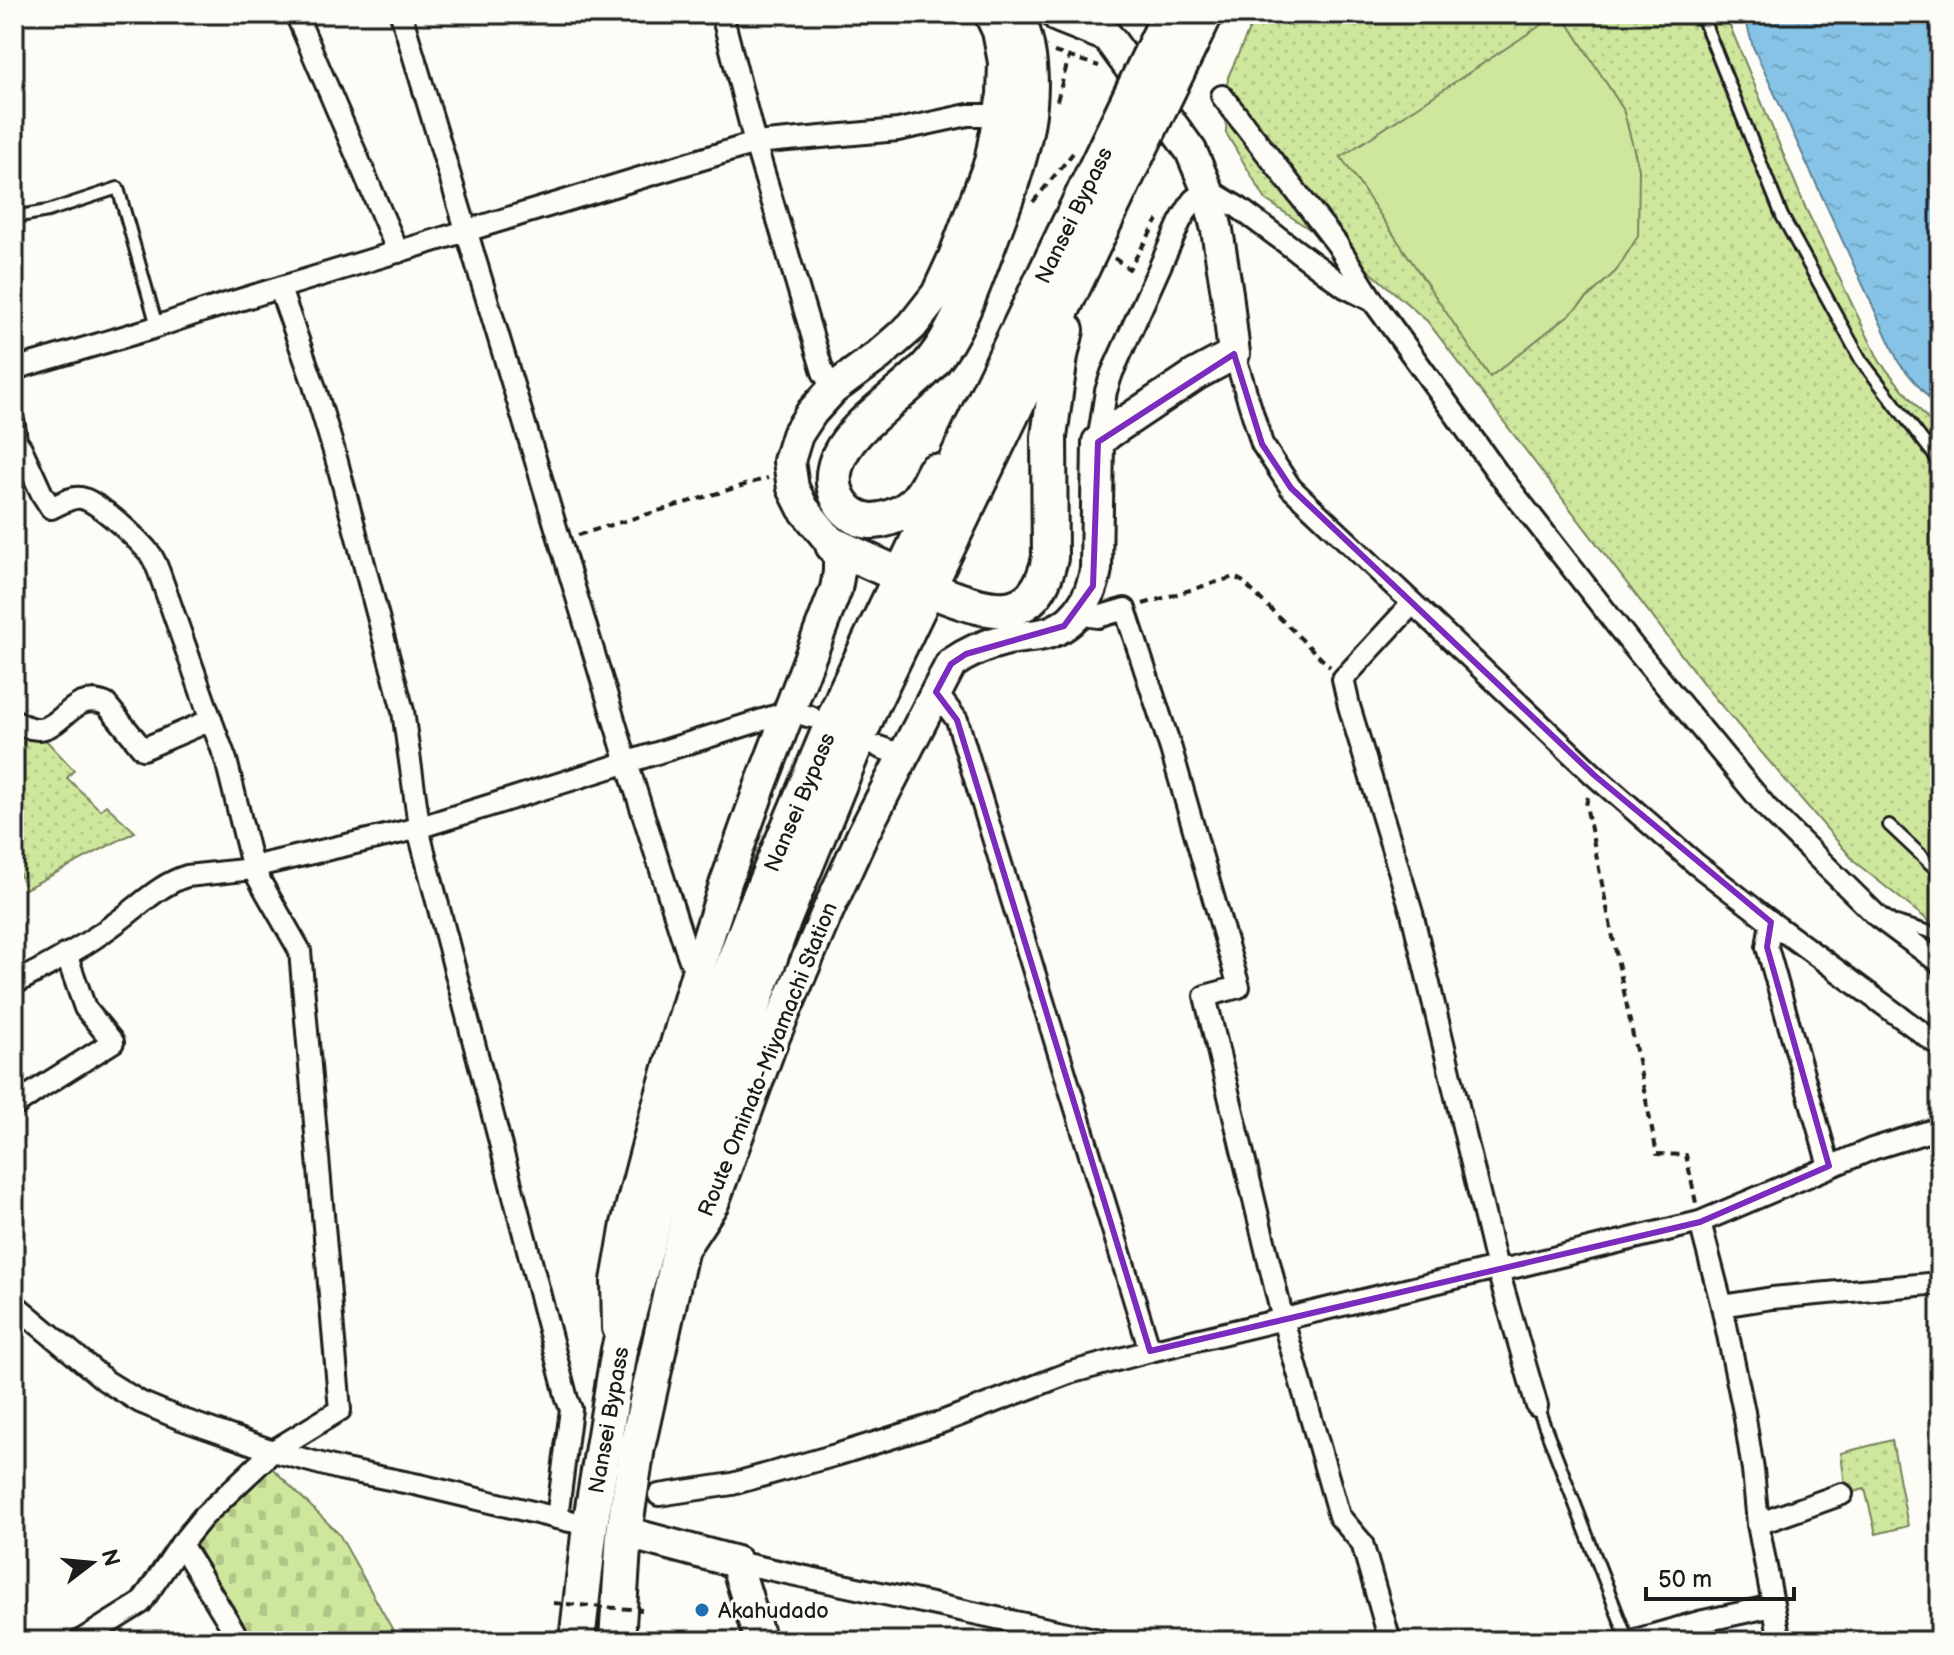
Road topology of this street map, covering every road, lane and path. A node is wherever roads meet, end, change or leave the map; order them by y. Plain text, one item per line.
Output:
1 (296, 14) edge
2 (401, 14) edge
3 (722, 14) edge
4 (990, 14) edge
5 (1016, 14) edge
6 (1056, 14) edge
7 (1170, 14) edge
8 (1205, 14) edge
9 (1701, 14) edge
10 (1100, 25) edge
11 (1222, 96) dead end
12 (999, 115) junction
13 (755, 143) junction
14 (1121, 151) junction
15 (1207, 189) junction
16 (1160, 215) dead end
17 (14, 217) edge
18 (465, 232) junction
19 (398, 252) junction
20 (1129, 269) dead end
21 (280, 289) junction
22 (1373, 301) junction
23 (157, 326) junction
24 (1234, 354) junction
25 (14, 369) edge
26 (833, 389) junction
27 (15, 435) edge
28 (1098, 442) junction
29 (1940, 463) edge
30 (791, 471) junction
31 (560, 540) junction
32 (833, 545) junction
33 (886, 569) dead end
34 (944, 595) dead end
35 (1412, 604) junction
36 (1125, 609) junction
37 (1077, 614) junction
38 (1343, 679) junction
39 (936, 692) junction
40 (801, 714) junction
41 (14, 720) edge
42 (211, 720) junction
43 (627, 763) junction
44 (1594, 775) junction
45 (1889, 825) dead end
46 (420, 826) junction
47 (253, 869) junction
48 (1940, 873) edge
49 (1878, 917) junction
50 (1771, 922) junction
51 (1940, 935) edge
52 (66, 954) junction
53 (1940, 963) edge
54 (698, 969) junction
55 (14, 984) edge
56 (1940, 1046) edge
57 (14, 1106) edge
58 (1940, 1128) edge
59 (1829, 1166) junction
60 (1700, 1222) junction
61 (679, 1256) junction
62 (1497, 1268) junction
63 (1940, 1283) edge
64 (14, 1304) edge
65 (1722, 1306) junction
66 (1283, 1320) junction
67 (619, 1350) junction
68 (1150, 1351) junction
69 (1537, 1406) joint
70 (273, 1451) junction
71 (1842, 1494) dead end
72 (659, 1495) dead end
73 (573, 1522) junction
74 (1758, 1524) junction
75 (624, 1532) junction
76 (181, 1544) junction
77 (736, 1562) junction
78 (553, 1603) dead end
79 (1773, 1606) junction
80 (642, 1610) dead end
81 (80, 1641) edge
82 (240, 1641) edge
83 (577, 1641) edge
84 (617, 1641) edge
85 (760, 1641) edge
86 (1104, 1641) edge
87 (1390, 1641) edge
88 (1630, 1641) edge
89 (1780, 1641) edge

1 - 19 street
2 - 18 street
3 - 13 street
4 - 12 main road
5 - 14 highway
6 - 10 main road
7 - 14 highway, Nansei Bypass, bridge
8 - 14 highway, Nansei Bypass, bridge
9 - 29 lane
10 - 15 main road
11 - 22 street
12 - 13 street
12 - 26 main road
13 - 18 street
13 - 26 street
14 - 34 highway
14 - 61 highway, Nansei Bypass
14 - 67 highway, Nansei Bypass
15 - 22 street
15 - 24 main road
15 - 28 street
16 - 20 path
17 - 23 lane
18 - 19 street
18 - 31 street
19 - 21 street
21 - 23 street
21 - 46 street
22 - 49 street
23 - 25 street
24 - 28 main road
24 - 35 street
26 - 30 main road
27 - 42 street
28 - 37 main road
30 - 31 path
30 - 32 main road
31 - 43 street
32 - 33 highway
32 - 40 main road
35 - 38 street
35 - 44 street
36 - 37 street
36 - 38 path
36 - 66 street
37 - 39 main road, Route Ominato-Miyamachi Station
38 - 62 street
39 - 61 main road, Route Ominato-Miyamachi Station
39 - 68 street
40 - 43 street
40 - 54 main road
41 - 42 street
42 - 47 street
43 - 46 street
43 - 54 street
44 - 50 street
44 - 60 path
45 - 48 lane
46 - 47 street
46 - 73 street
47 - 52 street
47 - 70 street
49 - 51 lane
49 - 53 street
50 - 56 street
50 - 59 street
52 - 55 street
52 - 57 street
54 - 67 main road
58 - 59 street
59 - 60 street
60 - 62 street
60 - 65 street
61 - 75 highway, Nansei Bypass
62 - 66 street
62 - 69 street
63 - 65 street
64 - 70 street
65 - 74 street
66 - 68 street
66 - 87 street
67 - 73 highway, Nansei Bypass
68 - 72 street
69 - 88 lane
70 - 73 street
70 - 76 street
71 - 74 street
73 - 75 street
73 - 83 highway, Nansei Bypass
74 - 79 street
75 - 77 main road
75 - 84 highway, Nansei Bypass
76 - 81 street
76 - 82 street
77 - 85 main road
77 - 86 street
78 - 80 path, bridge
79 - 88 street
79 - 89 street

